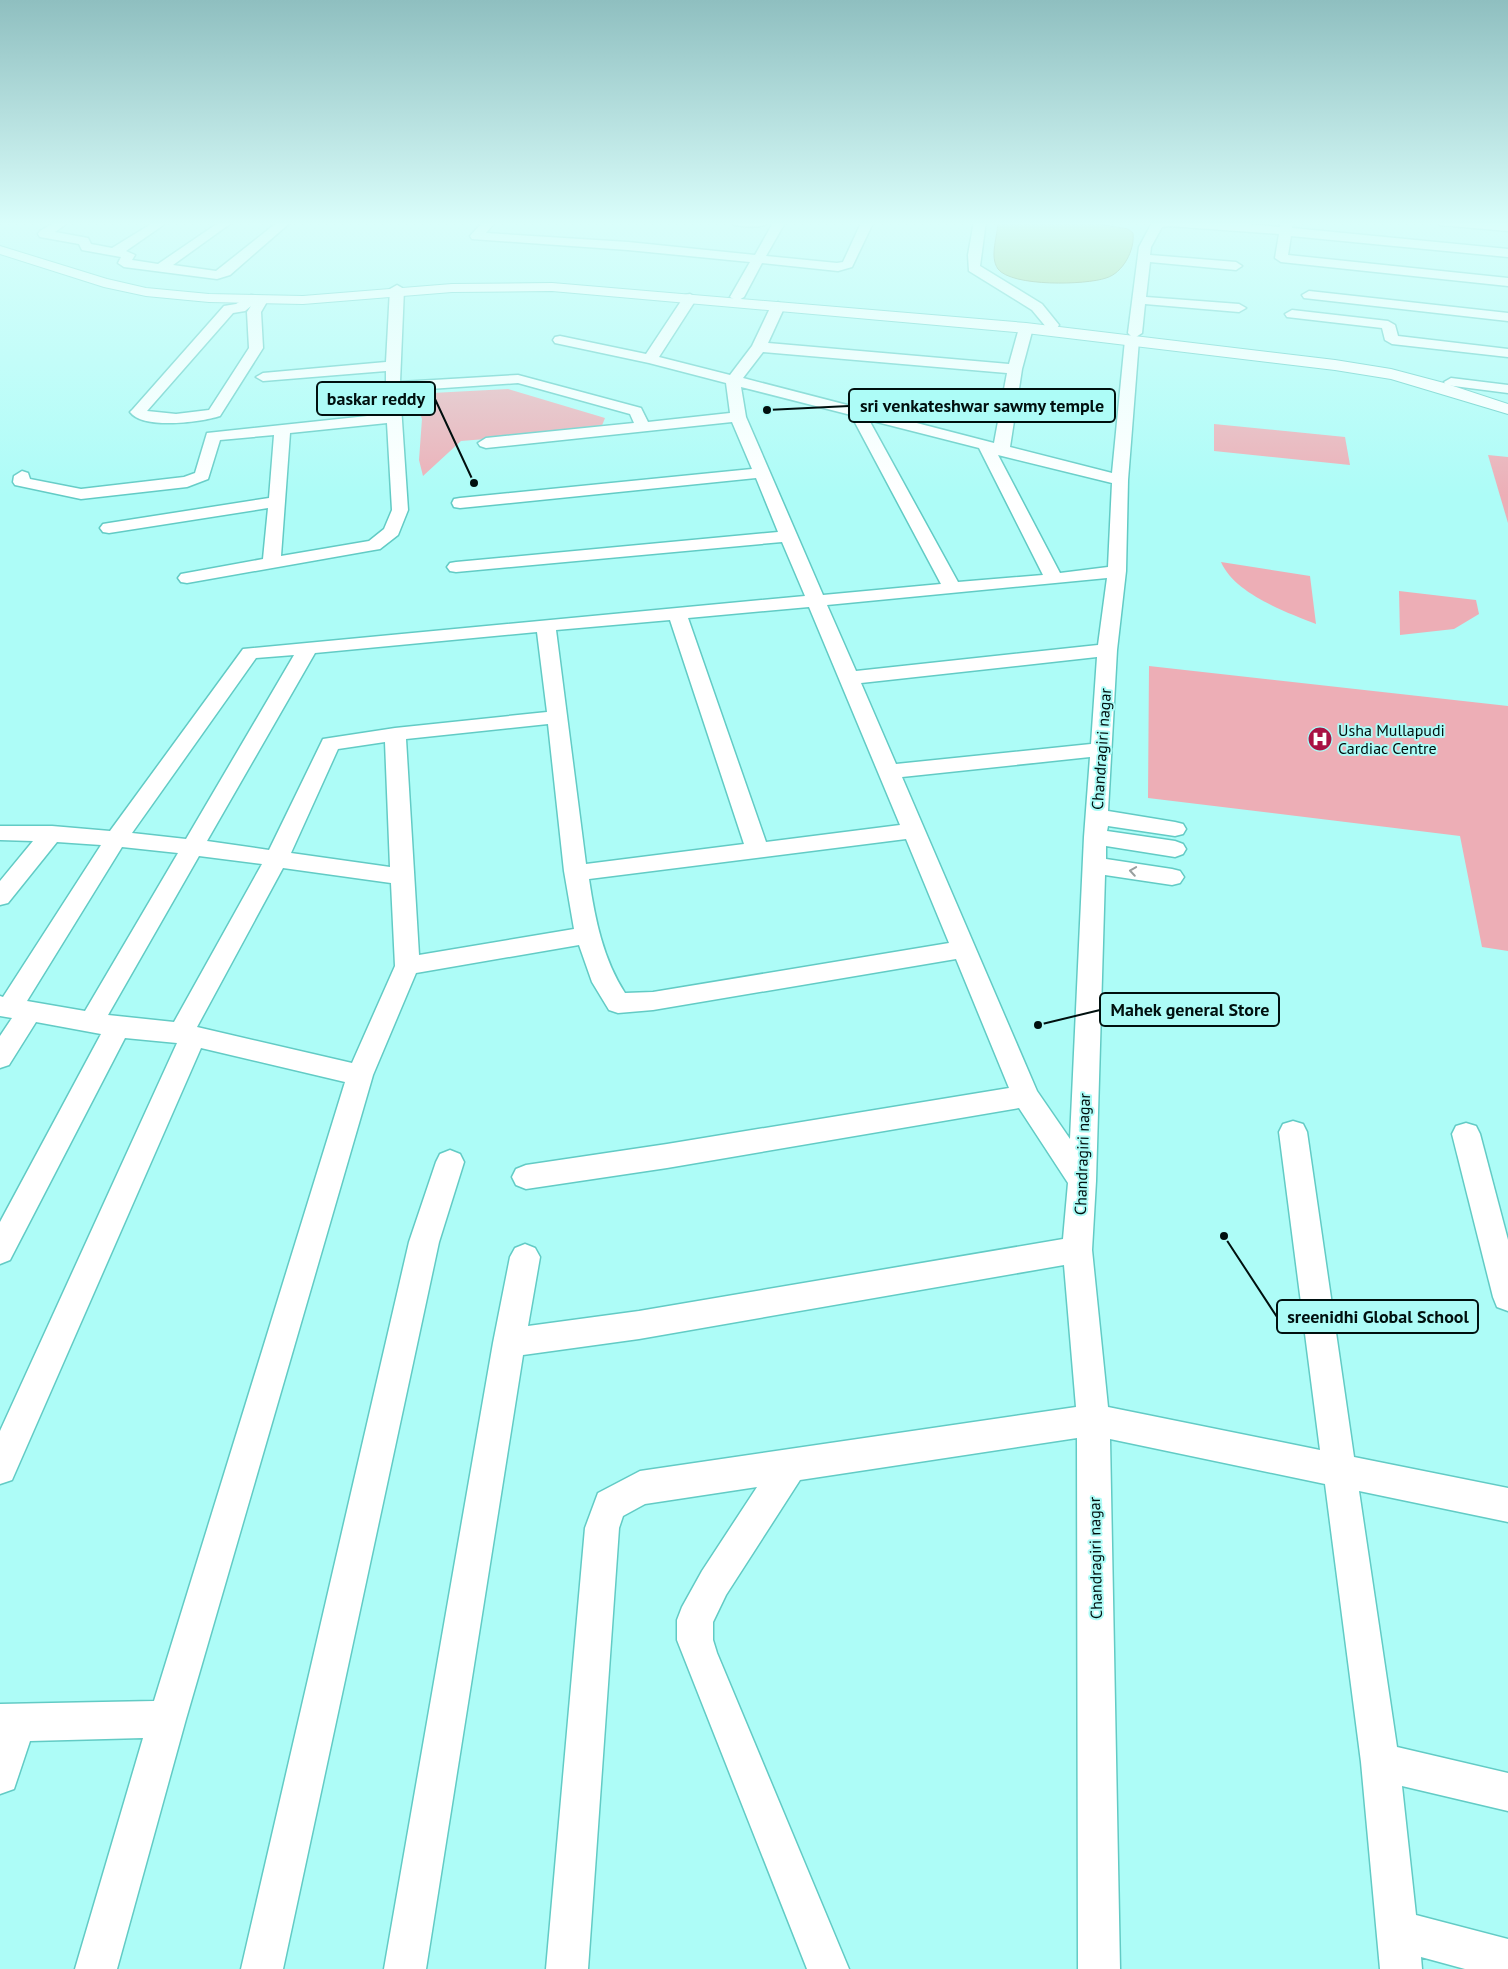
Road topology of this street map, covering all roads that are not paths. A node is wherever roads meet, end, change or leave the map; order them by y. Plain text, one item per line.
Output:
1 (226, 313) edge
2 (253, 313) edge
3 (395, 313) edge
4 (680, 313) edge
5 (775, 313) edge
6 (856, 313) edge
7 (916, 313) edge
8 (1042, 313) edge
9 (1137, 313) edge
10 (1471, 313) edge
11 (1292, 314) dead end
12 (1508, 317) edge
13 (1052, 325) junction
14 (1026, 328) junction
15 (1134, 336) junction
16 (560, 340) dead end
17 (759, 347) junction
18 (1508, 353) edge
19 (650, 359) junction
20 (393, 366) junction
21 (1015, 369) junction
22 (263, 377) dead end
23 (733, 381) junction
24 (1451, 382) junction
25 (392, 387) junction
26 (1508, 389) edge
27 (1508, 401) edge
28 (1508, 409) edge
29 (858, 414) junction
30 (738, 417) junction
31 (394, 418) junction
32 (643, 427) junction
33 (282, 431) junction
34 (486, 443) dead end
35 (994, 449) junction
36 (762, 473) junction
37 (22, 476) dead end
38 (1120, 480) junction
39 (277, 502) junction
40 (460, 503) dead end
41 (109, 528) dead end
42 (789, 536) junction
43 (272, 562) junction
44 (456, 567) dead end
45 (1117, 571) junction
46 (187, 578) dead end
47 (1054, 579) junction
48 (952, 588) junction
49 (816, 601) junction
50 (677, 614) junction
51 (546, 626) junction
52 (308, 648) junction
53 (1107, 650) junction
54 (850, 678) junction
55 (558, 717) junction
56 (395, 734) junction
57 (1101, 749) junction
58 (888, 772) junction
59 (1096, 827) junction
60 (913, 831) junction
61 (0, 832) edge
62 (52, 833) junction
63 (116, 839) junction
64 (1175, 839) dead end
65 (193, 847) junction
66 (758, 852) junction
67 (276, 860) junction
68 (1094, 865) junction
69 (577, 873) junction
70 (402, 877) junction
71 (1172, 878) dead end
72 (0, 897) edge
73 (588, 935) junction
74 (964, 949) junction
75 (407, 966) junction
76 (13, 1009) edge
77 (92, 1022) junction
78 (118, 1027) junction
79 (187, 1034) junction
80 (0, 1058) edge
81 (360, 1074) junction
82 (1026, 1096) junction
83 (1293, 1132) dead end
84 (1466, 1134) dead end
85 (450, 1162) dead end
86 (526, 1177) dead end
87 (1082, 1180) junction
88 (1077, 1250) junction
89 (0, 1251) edge
90 (525, 1257) dead end
91 (1508, 1297) edge
92 (508, 1343) junction
93 (1093, 1420) junction
94 (790, 1466) junction
95 (0, 1468) edge
96 (1339, 1470) junction
97 (1508, 1505) edge
98 (167, 1719) junction
99 (8, 1724) edge
100 (1380, 1762) junction
101 (0, 1775) edge
102 (1508, 1792) edge
103 (1397, 1930) junction
104 (1508, 1960) edge
105 (96, 1969) edge
106 (262, 1969) edge
107 (405, 1969) edge
108 (568, 1969) edge
109 (828, 1969) edge
110 (1099, 1969) edge
111 (1401, 1969) edge

1 - 2 street
3 - 20 street
4 - 19 street
5 - 17 street
6 - 14 main road
7 - 13 main road
8 - 13 street
9 - 15 street, Chandragiri nagar
10 - 12 street
11 - 18 street
13 - 15 main road
14 - 15 main road
14 - 21 street
15 - 24 main road
15 - 28 main road
15 - 38 street, Chandragiri nagar
16 - 19 street
17 - 21 street
17 - 23 street
19 - 23 street
20 - 22 street
20 - 25 street
21 - 35 street
23 - 29 street
23 - 30 street
24 - 26 street
24 - 27 main road
25 - 31 street
25 - 32 street
29 - 35 street
29 - 48 street
30 - 32 street
30 - 36 street
31 - 33 street
31 - 43 street
32 - 34 street
33 - 37 street
33 - 39 street
35 - 38 street
35 - 47 street
36 - 40 street
36 - 42 street
38 - 45 street, Chandragiri nagar
39 - 41 street
39 - 43 street
42 - 44 street
42 - 49 street
43 - 46 street
45 - 47 street
45 - 53 street, Chandragiri nagar
47 - 48 street
48 - 49 street
49 - 50 street
49 - 54 street
50 - 51 street
50 - 66 street
51 - 52 street
51 - 55 street
52 - 63 street
52 - 65 street
53 - 54 street
53 - 57 street, Chandragiri nagar
54 - 58 street
55 - 56 street
55 - 69 street
56 - 67 street
56 - 70 street
57 - 58 street
57 - 59 street, Chandragiri nagar
58 - 60 street
59 - 64 street
59 - 68 street, Chandragiri nagar
60 - 66 street
60 - 74 street
61 - 62 street
62 - 63 street
62 - 72 street
63 - 65 street
63 - 76 street
65 - 67 street
65 - 77 street
66 - 69 street
67 - 70 street
67 - 79 street
71 -> 68 street
68 - 87 street, Chandragiri nagar
69 - 73 street
70 - 75 street
73 - 74 street
73 - 75 street
74 - 82 street
75 - 81 street
76 - 77 street
76 - 80 street
77 - 78 street
78 - 79 street
78 - 89 street
79 - 81 street
79 - 95 street
81 - 98 street
82 - 86 street
82 - 87 street
83 - 96 street
84 - 91 street
85 - 106 street
87 - 88 street, Chandragiri nagar
88 - 92 street
88 - 93 street, Chandragiri nagar
90 - 92 street
92 - 107 street
93 - 94 street
93 - 96 street
93 - 110 street, Chandragiri nagar
94 - 108 street
94 - 109 street
96 - 97 street
96 - 100 street
98 - 99 street
98 - 105 street
99 - 101 street
100 - 102 street
100 - 103 street
103 - 104 street
103 - 111 street

